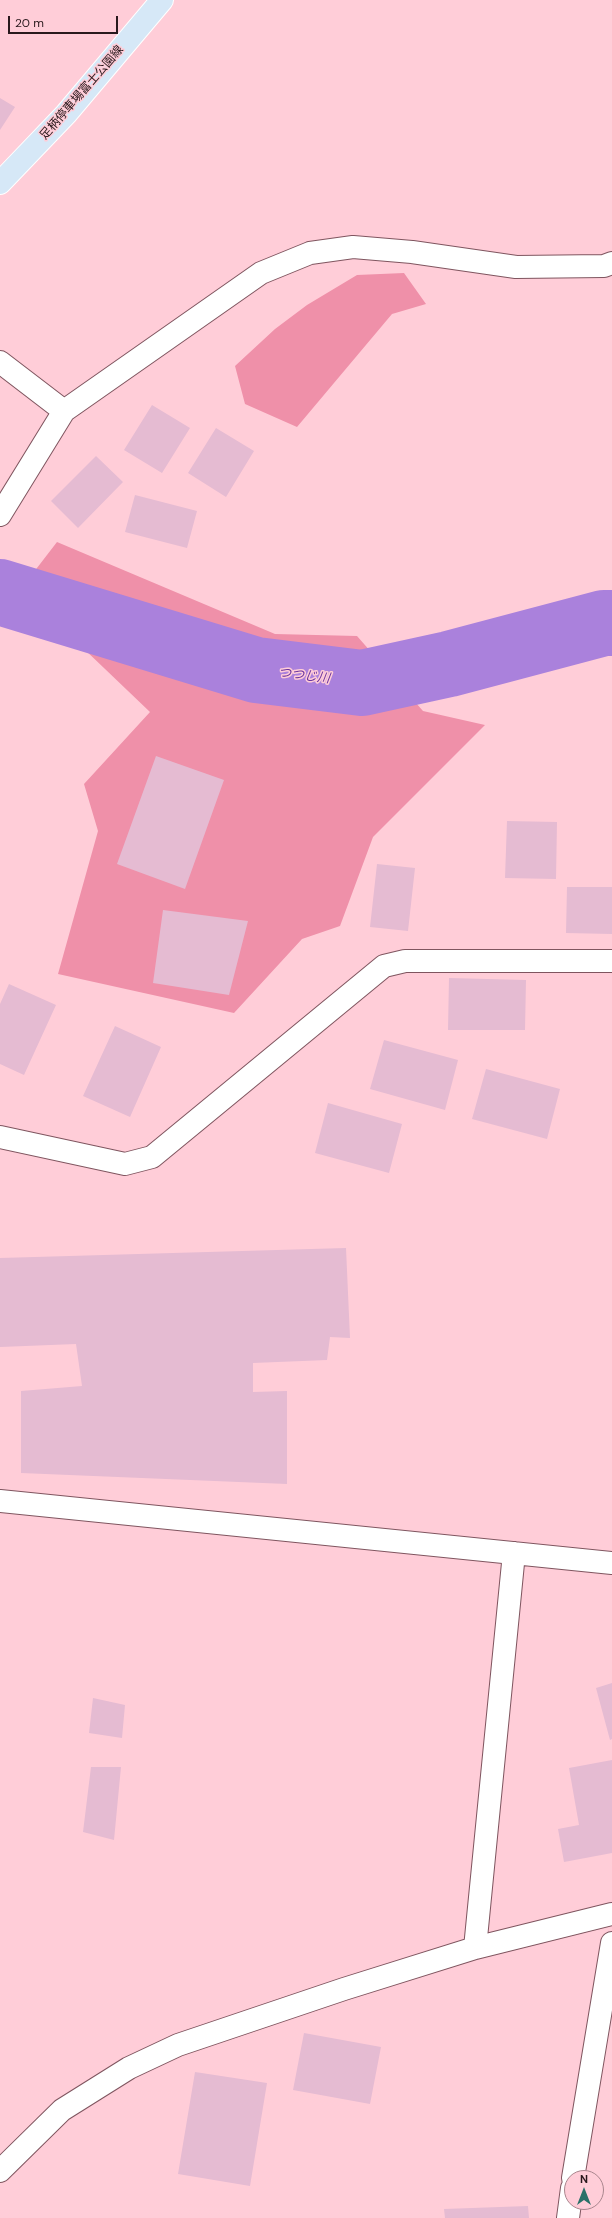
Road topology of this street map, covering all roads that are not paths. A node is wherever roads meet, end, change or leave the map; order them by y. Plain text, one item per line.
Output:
1 (162, 0) edge
2 (0, 183) edge
3 (612, 263) edge
4 (0, 362) edge
5 (64, 411) junction
6 (0, 515) edge
7 (612, 961) edge
8 (0, 1136) edge
9 (0, 1501) edge
10 (514, 1553) junction
11 (612, 1563) edge
12 (612, 1914) edge
13 (612, 1943) edge
14 (475, 1948) junction
15 (574, 2170) edge
16 (0, 2171) edge

1 - 2 main road, 足柄停車場富士公園線
3 - 5 street
4 - 5 street
5 - 6 street
7 - 8 street
9 - 10 street
10 - 11 street
10 - 14 street
12 - 14 street
13 - 15 street
14 - 16 street

